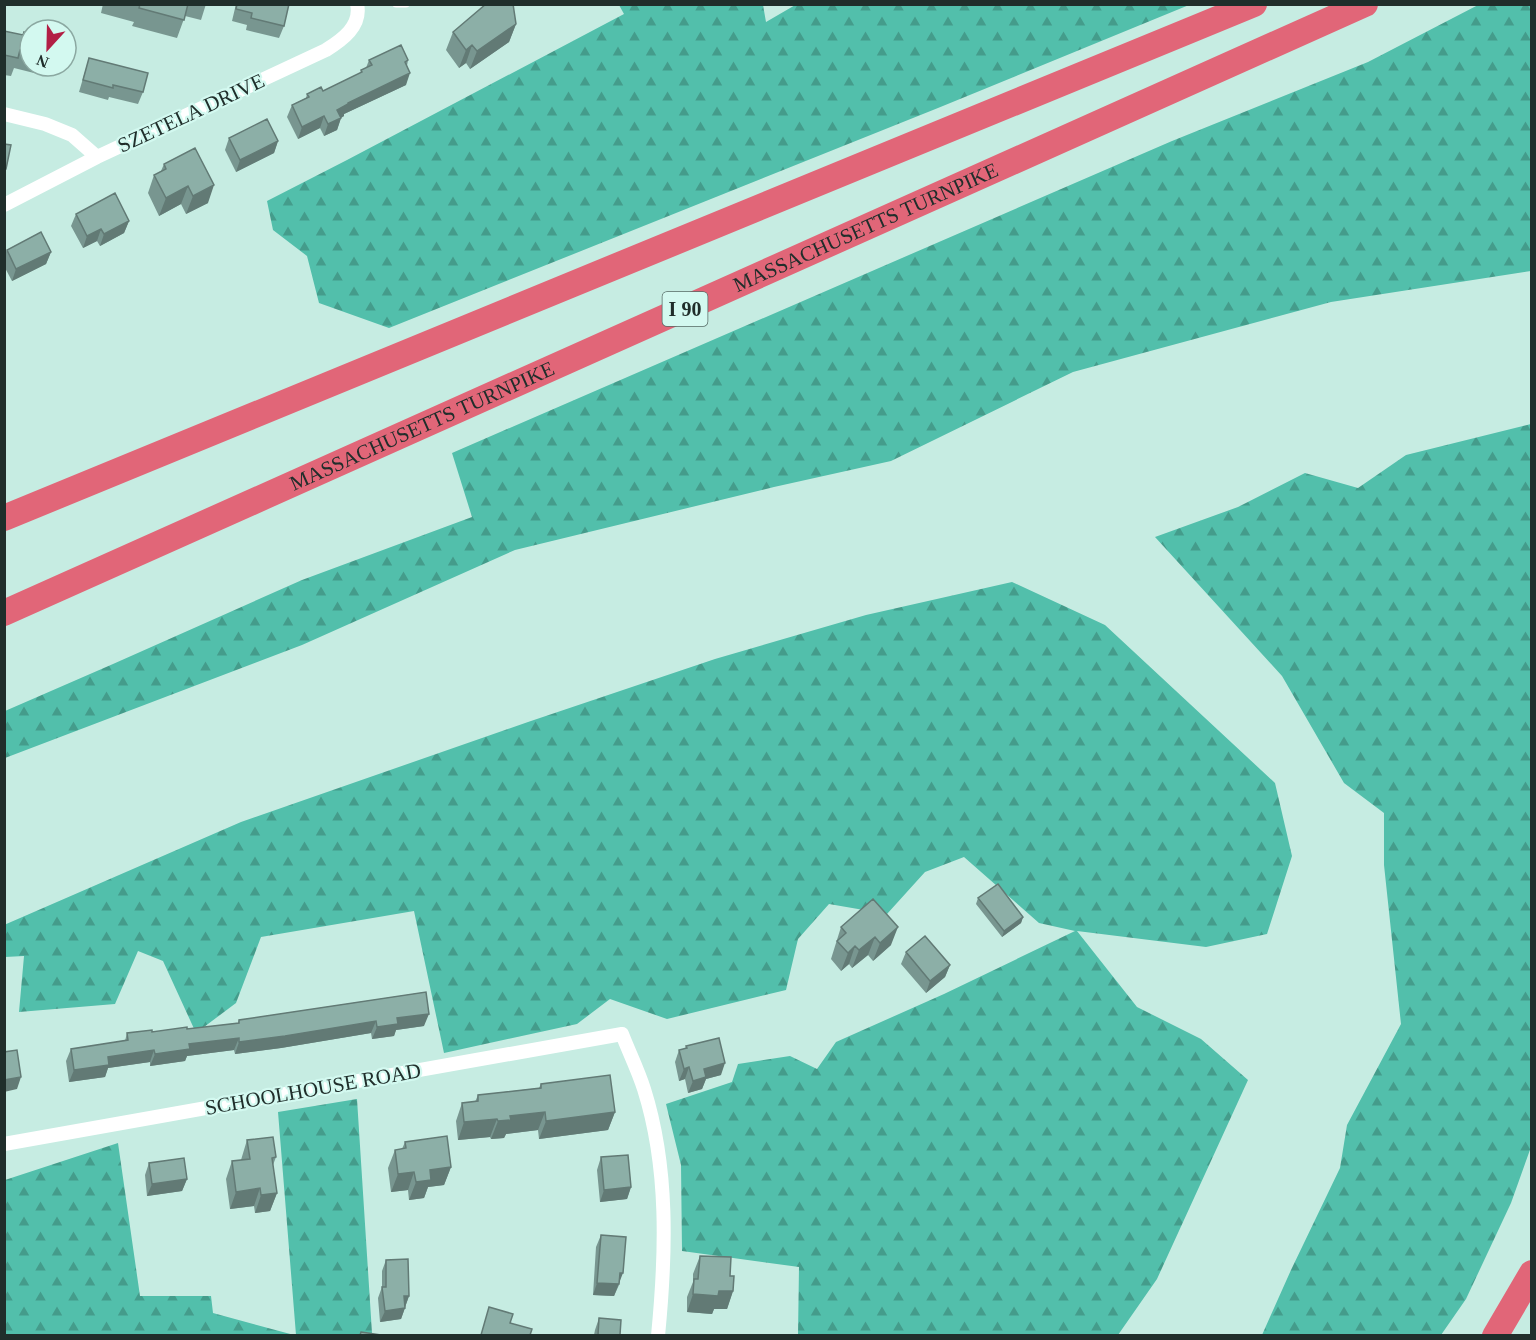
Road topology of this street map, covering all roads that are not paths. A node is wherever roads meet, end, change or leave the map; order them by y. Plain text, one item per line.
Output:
1 (357, 4) edge
2 (396, 4) edge
3 (406, 4) edge
4 (1254, 4) edge
5 (1365, 4) edge
6 (4, 114) edge
7 (97, 158) junction
8 (4, 205) edge
9 (4, 519) edge
10 (4, 613) edge
11 (4, 1144) edge
12 (1532, 1273) edge
13 (658, 1335) edge
14 (1495, 1335) edge

1 - 7 street, SZETELA DRIVE
2 - 3 lane
4 - 9 highway
5 - 10 highway, MASSACHUSETTS TURNPIKE / I 90
6 - 7 street
7 - 8 street, SZETELA DRIVE
11 - 13 street, SCHOOLHOUSE ROAD
12 - 14 highway

